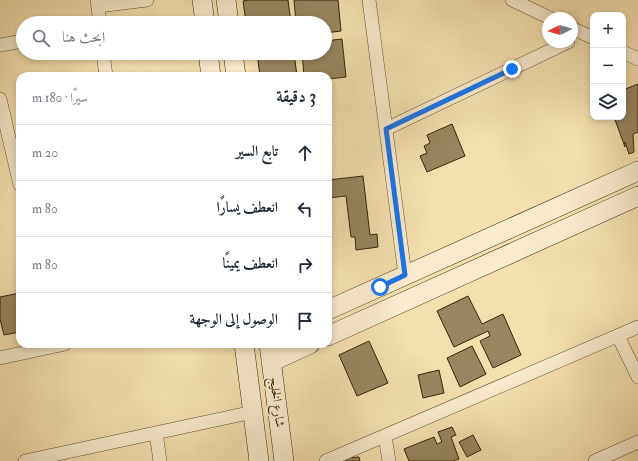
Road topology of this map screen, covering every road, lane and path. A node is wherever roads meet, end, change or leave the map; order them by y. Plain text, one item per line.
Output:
1 (146, 0) edge
2 (202, 0) edge
3 (226, 0) edge
4 (369, 0) edge
5 (512, 0) edge
6 (97, 3) edge
7 (542, 14) edge
8 (99, 16) edge
9 (204, 16) edge
10 (228, 16) edge
11 (578, 31) edge
12 (589, 36) edge
13 (578, 39) edge
14 (16, 43) edge
15 (0, 45) edge
16 (555, 48) edge
17 (626, 53) edge
18 (638, 58) edge
19 (104, 60) edge
20 (209, 60) edge
21 (234, 60) edge
22 (105, 72) edge
23 (210, 72) edge
24 (235, 72) edge
25 (0, 99) edge
26 (386, 129) junction
27 (16, 166) edge
28 (638, 171) edge
29 (638, 196) edge
30 (405, 275) junction
31 (332, 308) edge
32 (638, 327) edge
33 (332, 334) edge
34 (618, 336) junction
35 (46, 348) edge
36 (245, 348) edge
37 (292, 348) edge
38 (270, 353) edge
39 (0, 358) edge
40 (638, 377) edge
41 (253, 412) junction
42 (156, 433) junction
43 (385, 436) junction
44 (638, 442) edge
45 (601, 460) edge
46 (25, 461) edge
47 (160, 461) edge
48 (259, 461) edge
49 (284, 461) edge
50 (326, 461) edge
51 (389, 461) edge

1 - 6 street
2 - 9 street
3 - 10 street
4 - 26 street
5 - 7 street
6 - 8 street
11 - 12 street
12 - 13 street
14 - 15 street
16 - 26 street
17 - 18 street
19 - 22 street
20 - 23 street
21 - 24 street
25 - 27 street
26 - 30 street
28 - 30 street
29 - 33 street
30 - 31 street
32 - 34 street
34 - 40 street
34 - 43 street
35 - 39 street
36 - 41 street
37 - 38 street
38 - 49 street, شارع الخليج
41 - 42 street
41 - 48 street
42 - 46 street
42 - 47 street
43 - 50 street
43 - 51 street
44 - 45 street

